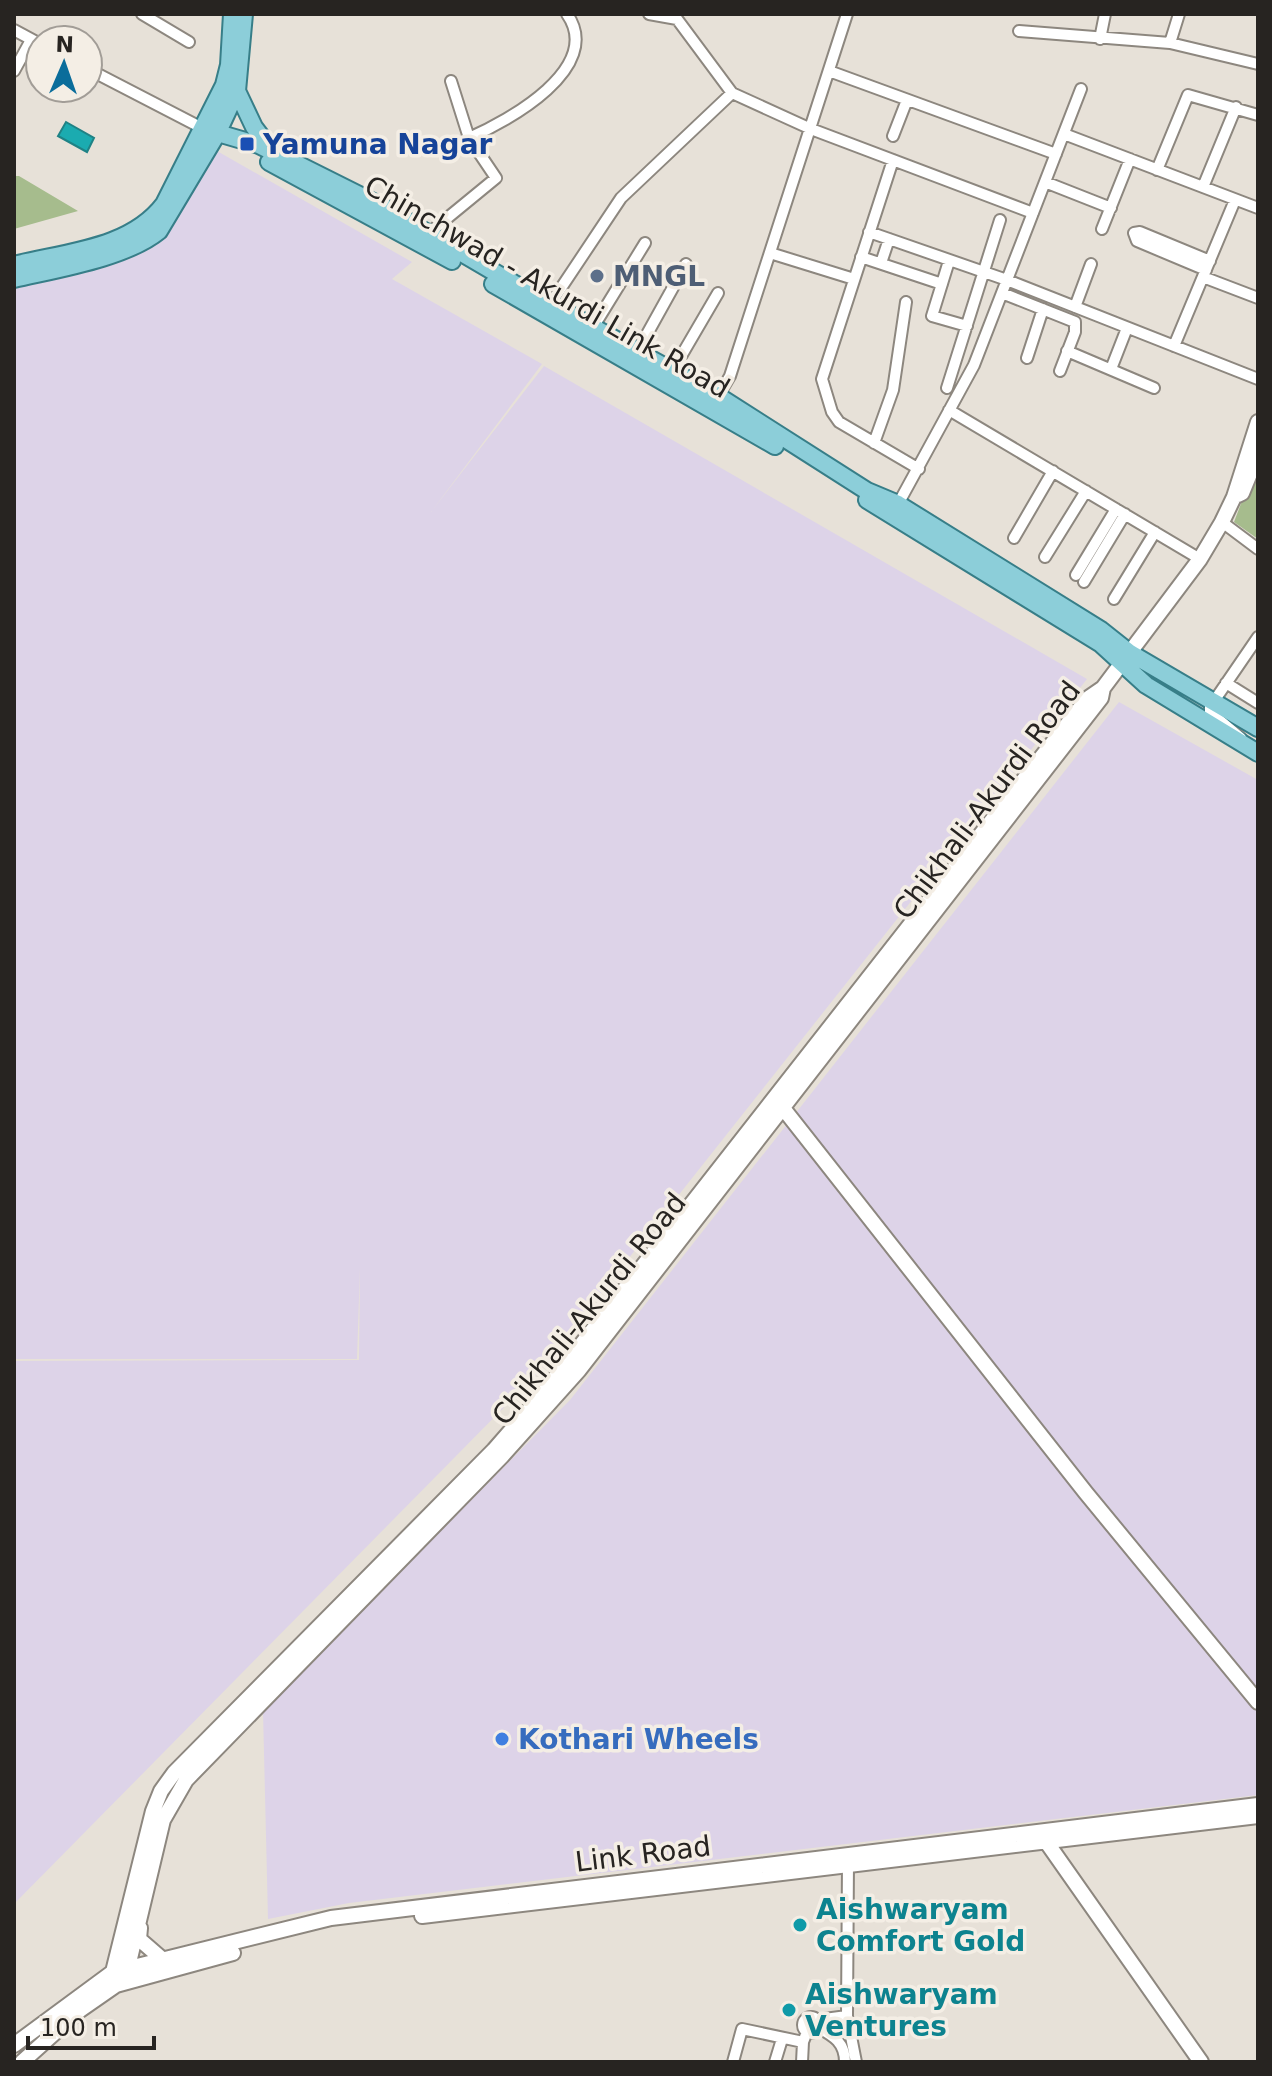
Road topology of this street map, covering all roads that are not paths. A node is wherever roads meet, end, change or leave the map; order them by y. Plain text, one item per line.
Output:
1 (142, 14) edge
2 (232, 14) edge
3 (244, 14) edge
4 (567, 14) edge
5 (649, 14) edge
6 (847, 14) edge
7 (1105, 14) edge
8 (1179, 14) edge
9 (679, 16) edge
10 (1019, 31) dead end
11 (1100, 39) junction
12 (189, 42) dead end
13 (1170, 43) junction
14 (1258, 64) edge
15 (829, 71) junction
16 (104, 77) edge
17 (451, 81) dead end
18 (1081, 89) dead end
19 (237, 91) junction
20 (732, 93) junction
21 (907, 100) junction
22 (1236, 107) junction
23 (1258, 115) edge
24 (811, 129) junction
25 (215, 133) junction
26 (1064, 134) junction
27 (893, 136) dead end
28 (469, 138) junction
29 (272, 151) junction
30 (1056, 154) junction
31 (1130, 159) junction
32 (893, 160) junction
33 (1157, 170) junction
34 (1045, 182) junction
35 (1203, 187) junction
36 (1235, 200) junction
37 (1111, 208) junction
38 (1258, 208) edge
39 (1033, 213) junction
40 (1000, 220) dead end
41 (1102, 229) dead end
42 (869, 232) junction
43 (429, 233) junction
44 (889, 239) junction
45 (645, 243) dead end
46 (770, 253) junction
47 (861, 257) junction
48 (949, 261) junction
49 (881, 263) junction
50 (686, 264) dead end
51 (1091, 264) dead end
52 (14, 265) edge
53 (1206, 269) junction
54 (983, 272) junction
55 (14, 279) edge
56 (854, 279) junction
57 (1007, 280) junction
58 (942, 284) junction
59 (718, 293) dead end
60 (1002, 293) junction
61 (1258, 298) edge
62 (906, 302) dead end
63 (1075, 307) junction
64 (548, 308) junction
65 (1043, 309) junction
66 (594, 326) junction
67 (967, 326) junction
68 (1127, 328) junction
69 (1174, 346) junction
70 (1067, 351) junction
71 (634, 357) junction
72 (1027, 358) dead end
73 (1111, 369) junction
74 (673, 370) junction
75 (1060, 371) dead end
76 (1258, 379) edge
77 (947, 388) dead end
78 (1154, 388) dead end
79 (714, 402) junction
80 (949, 410) junction
81 (1258, 422) edge
82 (874, 443) junction
83 (1258, 454) edge
84 (919, 469) junction
85 (1053, 471) junction
86 (1086, 491) junction
87 (1234, 497) junction
88 (894, 509) junction
89 (1120, 511) junction
90 (1222, 522) junction
91 (1155, 532) junction
92 (1014, 538) dead end
93 (1258, 549) edge
94 (1045, 557) dead end
95 (1200, 559) junction
96 (1080, 579) dead end
97 (1114, 599) dead end
98 (1258, 637) edge
99 (1127, 658) junction
100 (1226, 683) junction
101 (1213, 701) junction
102 (1258, 703) edge
103 (1258, 728) edge
104 (1241, 743) junction
105 (1258, 753) edge
106 (780, 1104) junction
107 (553, 1390) junction
108 (1258, 1702) edge
109 (1258, 1805) edge
110 (1258, 1816) edge
111 (1043, 1837) junction
112 (848, 1860) junction
113 (140, 1927) junction
114 (248, 1945) junction
115 (162, 1959) junction
116 (122, 1976) junction
117 (847, 2016) junction
118 (812, 2031) junction
119 (782, 2039) junction
120 (14, 2045) edge
121 (22, 2062) edge
122 (733, 2062) edge
123 (775, 2062) edge
124 (802, 2062) edge
125 (845, 2062) edge
126 (856, 2062) edge
127 (1201, 2062) edge

1 - 12 street
2 - 25 main road
3 - 19 main road
4 - 28 street
5 - 9 street
6 - 15 street
7 - 11 street
8 - 13 street
9 - 20 street
10 - 11 street
11 - 13 street
13 - 14 street
15 - 21 street
15 - 24 street
16 - 25 street
17 - 28 street
18 - 26 street
19 - 25 main road
19 - 29 main road
20 - 24 street
20 - 64 street
21 - 27 street
21 - 30 street
22 - 23 street
22 - 33 street
22 - 35 street
24 - 32 street
24 - 46 street
25 - 29 main road, Chinchwad - Akurdi Link Road
25 - 52 main road
25 - 55 main road
25 - 64 main road, Chinchwad - Akurdi Link Road
26 - 30 street
26 - 31 street
28 - 43 street
29 - 43 main road, Chinchwad - Akurdi Link Road
30 - 34 street
31 - 33 street
31 - 37 street
32 - 39 street
32 - 42 street
33 - 35 street
34 - 37 street
34 - 39 street
35 - 36 street
36 - 38 street
36 - 53 street
37 - 41 street
39 - 57 street
40 - 54 street
42 - 44 street
42 - 47 street
43 - 64 main road, Chinchwad - Akurdi Link Road
44 - 48 street
44 - 49 street
45 - 66 street
46 - 56 street
46 - 79 street
47 - 49 street
47 - 56 street
48 - 54 street
48 - 58 street
49 - 58 street
50 - 71 street
51 - 63 street
53 - 53 street
53 - 61 street
53 - 69 street
54 - 57 street
54 - 67 street
56 - 82 street
57 - 60 street
57 - 63 street
58 - 67 street
59 - 74 street
60 - 65 street
60 - 80 street
62 - 82 street
63 - 68 street
64 - 66 main road, Chinchwad - Akurdi Link Road
64 - 71 main road, Chinchwad - Akurdi Link Road
65 - 70 street
65 - 72 street
66 - 71 main road, Chinchwad - Akurdi Link Road
67 - 77 street
68 - 69 street
68 - 73 street
69 - 76 street
70 - 73 street
70 - 75 street
71 - 74 main road, Chinchwad - Akurdi Link Road
71 - 79 main road, Chinchwad - Akurdi Link Road
73 - 78 street
74 - 79 main road, Chinchwad - Akurdi Link Road
79 - 88 main road, Chinchwad - Akurdi Link Road
80 - 84 street
80 - 85 street
81 - 87 main road
82 - 84 street
83 - 87 main road
84 - 88 street
85 - 86 street
85 - 92 street
86 - 89 street
86 - 94 street
87 - 90 main road, Chikhali-Akurdi Road
88 - 99 main road, Chinchwad - Akurdi Link Road
89 - 91 street
89 - 96 street
90 - 93 street
90 - 95 main road, Chikhali-Akurdi Road
91 - 95 street
91 - 97 street
95 - 99 main road, Chikhali-Akurdi Road
98 - 100 street
99 - 101 main road
99 - 104 main road
99 - 106 main road, Chikhali-Akurdi Road
100 - 101 street
100 - 102 street
101 - 103 main road
101 - 104 street
104 - 105 main road
106 - 107 main road, Chikhali-Akurdi Road
106 - 108 main road
107 - 113 main road, Chikhali-Akurdi Road
107 - 116 main road, Chikhali-Akurdi Road
109 - 111 main road, Link Road
110 - 111 main road, Link Road
111 - 112 main road, Link Road
111 - 127 main road
112 - 114 main road, Link Road
112 - 117 street
113 - 115 main road
113 - 116 main road, Chikhali-Akurdi Road
114 - 115 main road, Link Road
114 - 116 main road, Link Road
115 - 116 main road, Link Road
116 - 120 main road, Link Road
116 - 121 main road, Link Road
117 - 118 street
117 - 126 street
118 - 119 street
118 - 124 street
118 - 125 street
119 - 122 street
119 - 123 street

